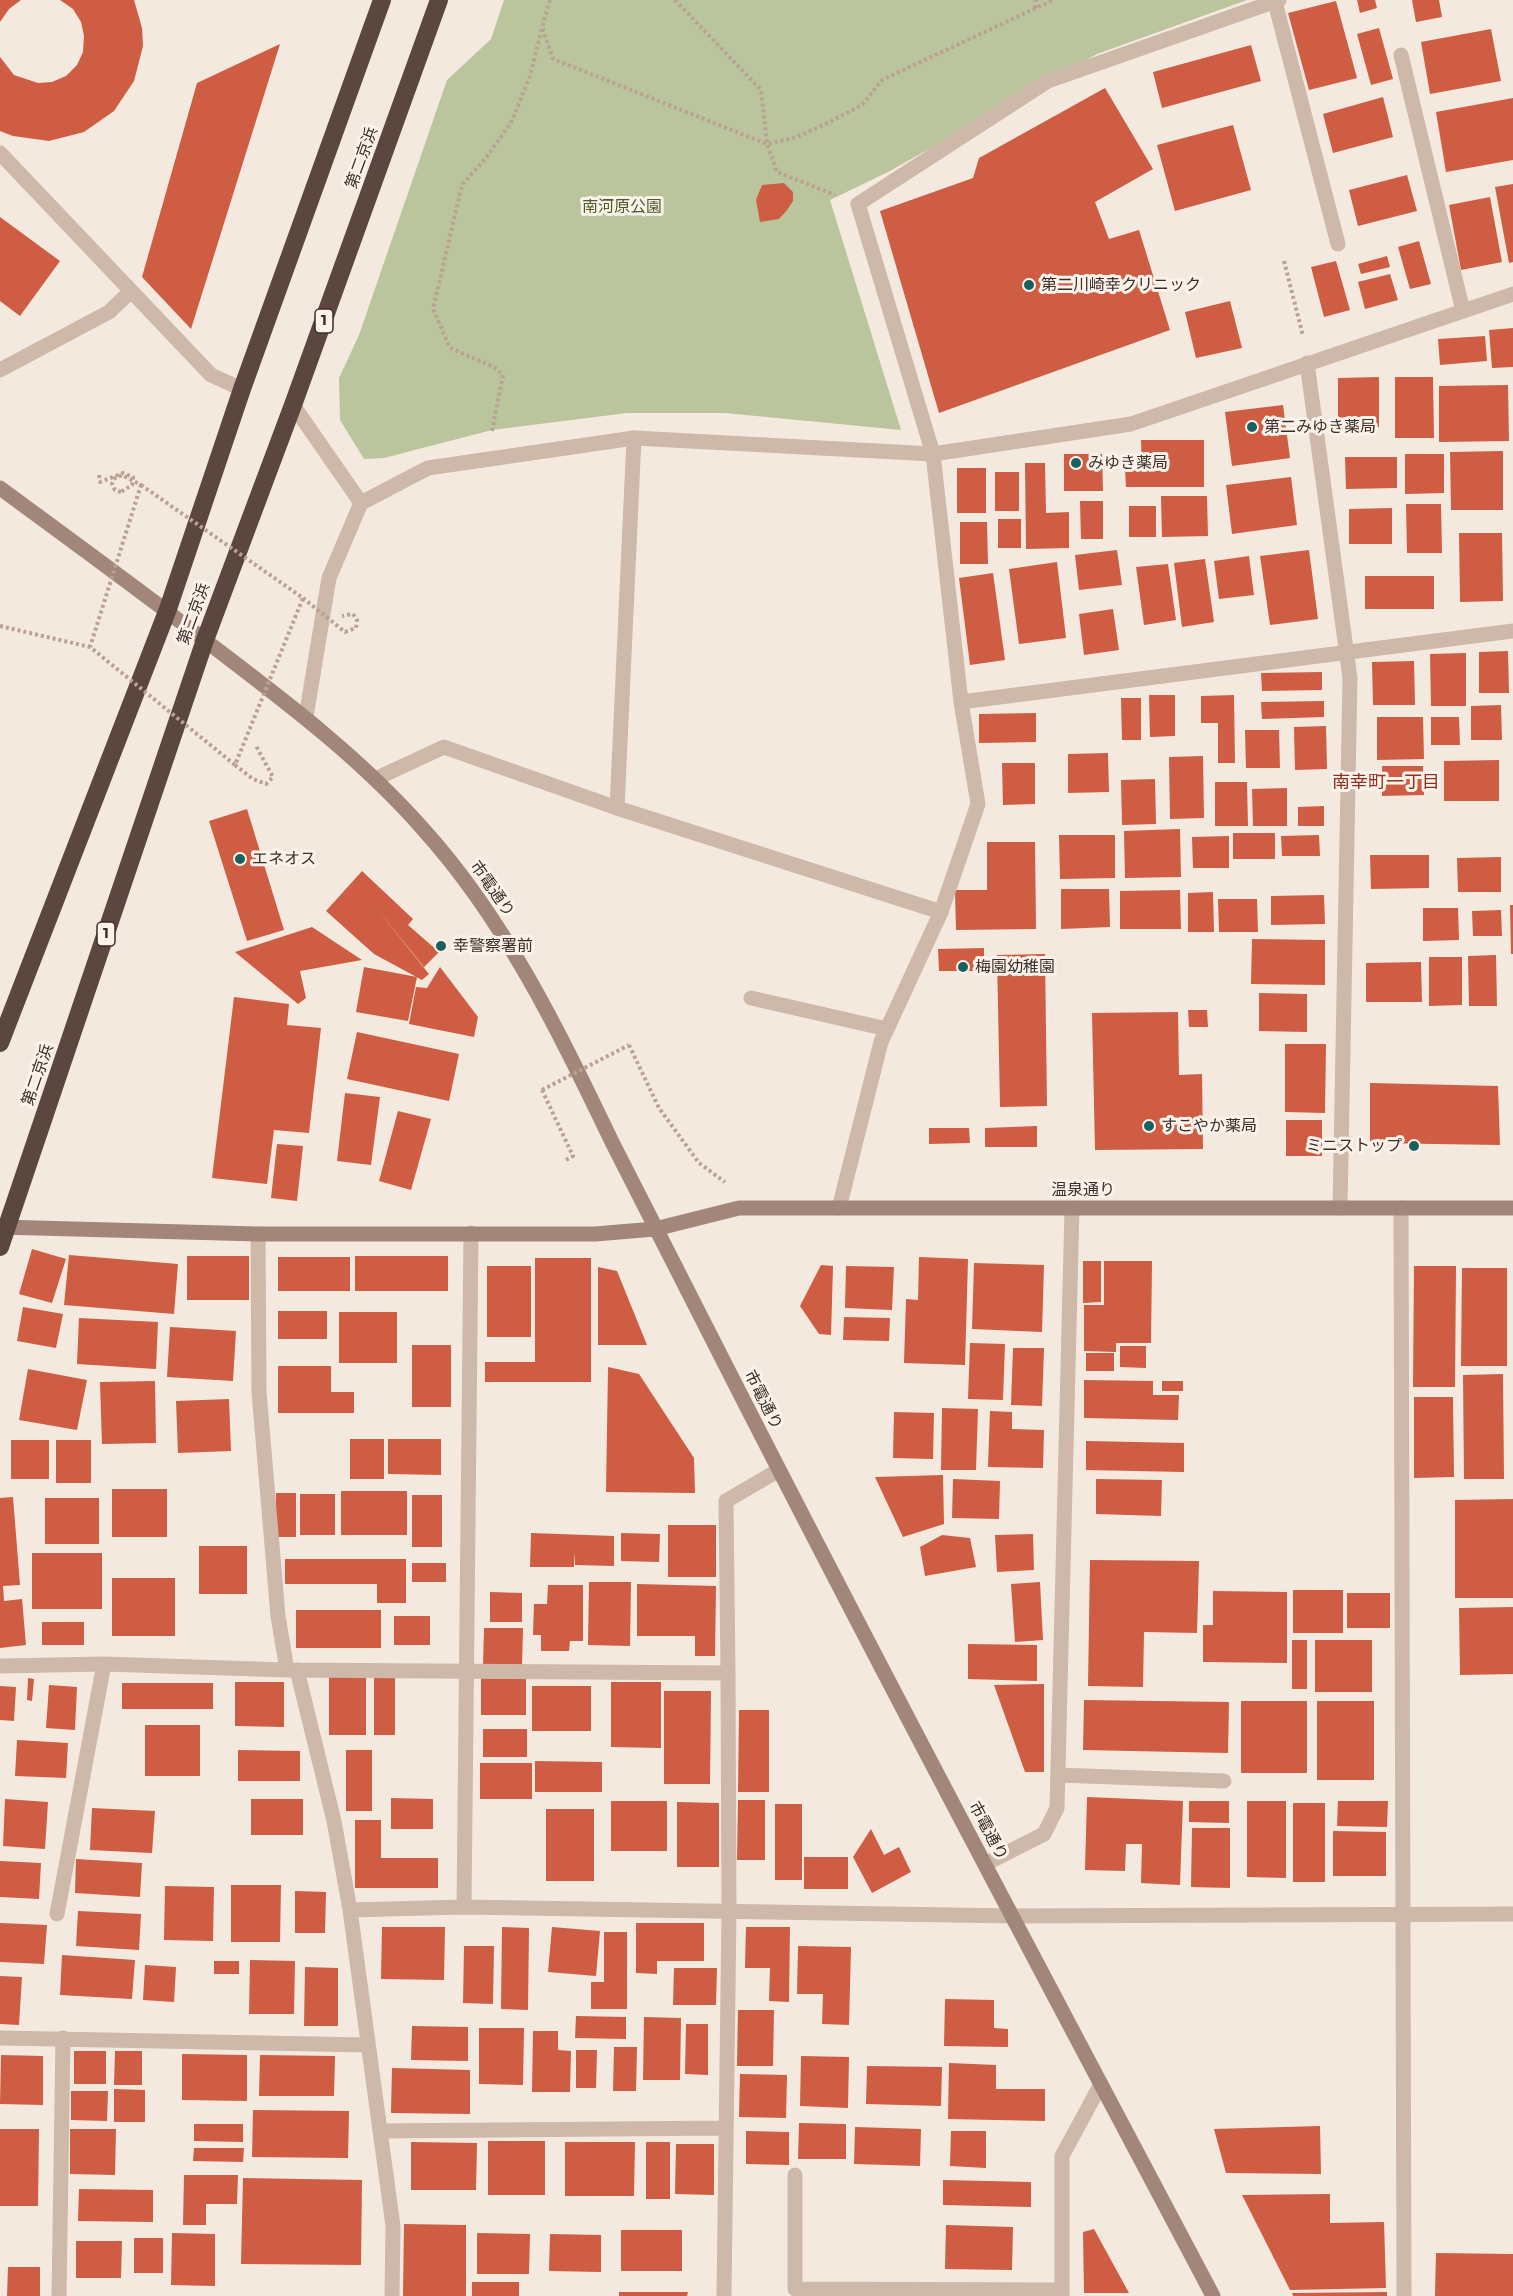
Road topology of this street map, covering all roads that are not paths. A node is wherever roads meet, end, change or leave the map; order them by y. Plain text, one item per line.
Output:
1 (382, 0) edge
2 (439, 0) edge
3 (1277, 1) edge
4 (1401, 55) dead end
5 (0, 153) edge
6 (1338, 244) dead end
7 (130, 292) junction
8 (1513, 294) edge
9 (1463, 311) junction
10 (1307, 363) junction
11 (0, 370) edge
12 (242, 389) junction
13 (293, 405) junction
14 (634, 438) junction
15 (933, 454) junction
16 (0, 488) edge
17 (361, 502) junction
18 (168, 609) junction
19 (1513, 631) edge
20 (205, 640) junction
21 (1347, 654) junction
22 (962, 702) junction
23 (306, 717) junction
24 (375, 778) junction
25 (617, 808) junction
26 (941, 912) junction
27 (751, 998) dead end
28 (887, 1029) junction
29 (0, 1043) edge
30 (839, 1208) junction
31 (1072, 1208) junction
32 (1340, 1208) junction
33 (1401, 1208) junction
34 (1513, 1208) edge
35 (3, 1227) edge
36 (655, 1229) junction
37 (471, 1233) junction
38 (258, 1234) junction
39 (0, 1246) edge
40 (779, 1470) junction
41 (104, 1664) junction
42 (0, 1666) edge
43 (292, 1670) junction
44 (466, 1672) junction
45 (728, 1673) junction
46 (1058, 1775) junction
47 (1224, 1782) dead end
48 (985, 1864) junction
49 (465, 1907) junction
50 (350, 1910) junction
51 (729, 1912) junction
52 (57, 1914) dead end
53 (1401, 1914) junction
54 (1513, 1914) edge
55 (1012, 1916) junction
56 (0, 2038) edge
57 (63, 2038) junction
58 (368, 2045) junction
59 (1101, 2084) junction
60 (726, 2128) junction
61 (380, 2131) junction
62 (795, 2175) dead end
63 (1062, 2293) edge
64 (59, 2296) edge
65 (392, 2296) edge
66 (724, 2296) edge
67 (1213, 2296) edge
68 (1404, 2296) edge

1 - 12 highway, 第二京浜
2 - 13 highway, 第二京浜 / 1
3 - 6 street
3 - 15 street
4 - 9 street
5 - 7 street
7 - 11 street
7 - 12 street
8 - 9 street
9 - 10 street
10 - 15 street
10 - 21 street
12 - 18 highway, 第二京浜
13 - 17 street
13 - 20 highway, 第二京浜 / 1
14 - 15 street
14 - 17 street
14 - 25 street
15 - 22 street
16 - 18 street, 市電通り
17 - 23 street
18 - 20 street, 市電通り
18 - 29 highway, 第二京浜
19 - 21 street
20 - 23 street, 市電通り
20 - 35 highway, 第二京浜 / 1
21 - 22 street
21 - 32 street
22 - 26 street
23 - 24 street, 市電通り
24 - 25 street
24 - 36 street, 市電通り
25 - 26 street
26 - 28 street
27 - 28 street
28 - 30 street
30 - 31 street, 温泉通り
30 - 36 street, 温泉通り
31 - 32 street, 温泉通り
31 - 46 street
32 - 33 street, 温泉通り
33 - 34 street, 温泉通り
33 - 53 street
35 - 38 street, 温泉通り
35 - 39 highway, 第二京浜 / 1
36 - 37 street, 温泉通り
36 - 40 street, 市電通り
37 - 38 street, 温泉通り
37 - 44 street
38 - 43 street
40 - 45 street
40 - 48 street, 市電通り
41 - 42 street
41 - 43 street
41 - 52 street
43 - 44 street
43 - 50 street
44 - 45 street
44 - 49 street
45 - 51 street
46 - 47 street
46 - 48 street
48 - 55 street, 市電通り
49 - 50 street
49 - 51 street
50 - 58 street
51 - 55 street
51 - 60 street
53 - 54 street
53 - 55 street
53 - 68 street
55 - 59 street, 市電通り
56 - 57 street
57 - 58 street
57 - 64 street
58 - 61 street
59 - 63 street
59 - 67 street, 市電通り
60 - 61 street
60 - 66 street
61 - 65 street
62 - 63 street

